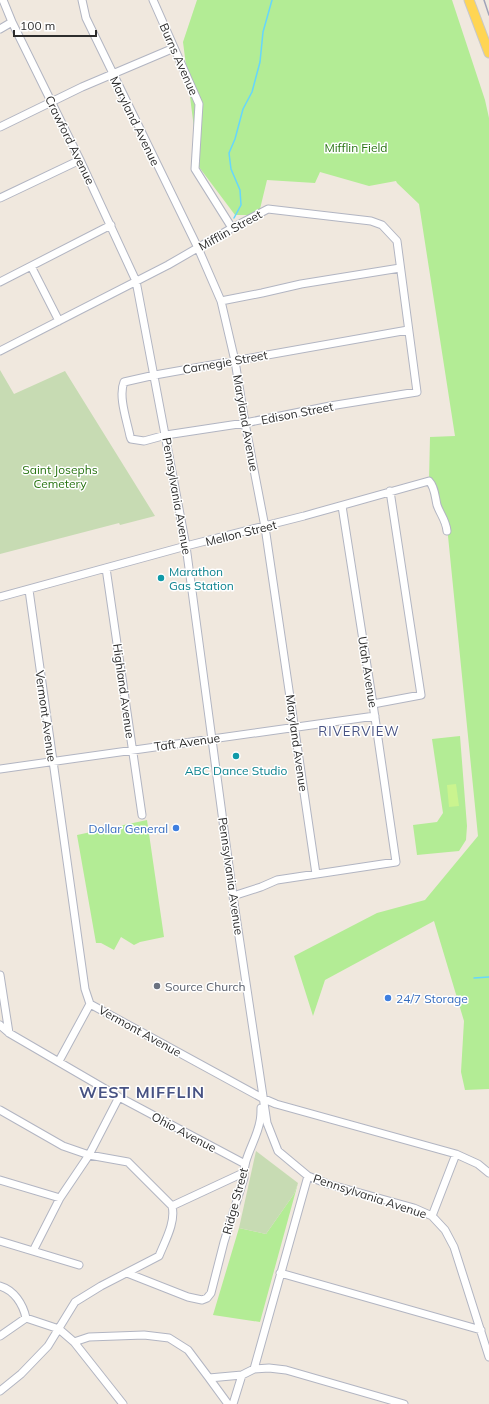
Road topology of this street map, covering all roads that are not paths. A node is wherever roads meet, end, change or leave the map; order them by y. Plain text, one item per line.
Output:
1 (3, 0) edge
2 (82, 0) edge
3 (153, 0) edge
4 (469, 0) edge
5 (12, 22) junction
6 (0, 29) edge
7 (174, 48) junction
8 (489, 53) edge
9 (112, 73) junction
10 (52, 102) junction
11 (0, 127) edge
12 (80, 160) junction
13 (0, 198) edge
14 (111, 224) junction
15 (232, 228) junction
16 (198, 248) junction
17 (31, 266) junction
18 (400, 268) junction
19 (136, 281) junction
20 (0, 282) edge
21 (221, 301) junction
22 (59, 321) junction
23 (408, 330) junction
24 (0, 351) edge
25 (235, 361) junction
26 (155, 375) junction
27 (417, 392) joint
28 (245, 423) junction
29 (166, 435) junction
30 (154, 439) joint
31 (390, 491) junction
32 (342, 506) junction
33 (265, 527) junction
34 (447, 531) dead end
35 (186, 546) junction
36 (106, 568) junction
37 (29, 590) junction
38 (0, 597) edge
39 (373, 704) junction
40 (375, 716) junction
41 (295, 727) junction
42 (213, 739) junction
43 (133, 750) junction
44 (53, 761) junction
45 (0, 769) edge
46 (142, 814) dead end
47 (316, 874) junction
48 (233, 896) junction
49 (0, 975) edge
50 (90, 1004) junction
51 (0, 1025) edge
52 (9, 1033) junction
53 (60, 1061) junction
54 (119, 1097) junction
55 (262, 1098) junction
56 (0, 1110) edge
57 (456, 1154) junction
58 (90, 1155) junction
59 (245, 1164) junction
60 (489, 1172) edge
61 (243, 1173) junction
62 (308, 1176) junction
63 (0, 1180) edge
64 (60, 1198) junction
65 (172, 1206) junction
66 (432, 1216) junction
67 (0, 1241) edge
68 (33, 1251) junction
69 (79, 1265) dead end
70 (128, 1273) junction
71 (280, 1273) junction
72 (0, 1286) edge
73 (26, 1318) junction
74 (59, 1329) junction
75 (481, 1330) junction
76 (0, 1336) edge
77 (74, 1342) junction
78 (489, 1357) edge
79 (254, 1369) junction
80 (242, 1376) junction
81 (209, 1378) junction
82 (0, 1391) edge
83 (123, 1404) edge
84 (228, 1404) edge
85 (234, 1404) edge
86 (404, 1404) edge

1 - 5 street, Crawford Avenue
2 - 9 street, Maryland Avenue
3 - 7 street, Burns Avenue
4 - 8 main road
5 - 6 street
5 - 10 street, Crawford Avenue
7 - 9 street
7 - 15 street, Burns Avenue
9 - 10 street
9 - 16 street, Maryland Avenue
10 - 11 street
10 - 12 street, Crawford Avenue
12 - 13 street
12 - 14 street, Crawford Avenue
14 - 17 street
14 - 19 street, Crawford Avenue
15 - 16 street, Mifflin Street
15 - 18 street, Mifflin Street
16 - 19 street, Mifflin Street
16 - 21 street, Maryland Avenue
17 - 20 street
17 - 22 street
18 - 21 street
18 - 23 street, Mifflin Street
19 - 22 street, Mifflin Street
19 - 26 street, Pennsylvania Avenue
21 - 25 street, Maryland Avenue
22 - 24 street, Mifflin Street
23 - 25 street, Carnegie Street
23 - 27 street, Mifflin Street
25 - 26 street, Carnegie Street
25 - 28 street, Maryland Avenue
26 - 29 street, Pennsylvania Avenue
26 - 30 street, Carnegie Street
27 - 28 street, Edison Street
28 - 29 street, Edison Street
28 - 33 street, Maryland Avenue
29 - 30 street, Edison Street
29 - 35 street, Pennsylvania Avenue
31 - 32 street, Mellon Street
31 - 34 street, Mellon Street
31 - 39 street
32 - 33 street, Mellon Street
32 - 39 street, Utah Avenue
33 - 35 street, Mellon Street
33 - 41 street, Maryland Avenue
35 - 36 street, Mellon Street
35 - 42 street, Pennsylvania Avenue
36 - 37 street, Mellon Street
36 - 43 street, Highland Avenue
37 - 38 street, Mellon Street
37 - 44 street, Vermont Avenue
39 - 40 street, Utah Avenue
40 - 41 street, Taft Avenue
40 - 47 street, Utah Avenue
41 - 42 street, Taft Avenue
41 - 47 street, Maryland Avenue
42 - 43 street, Taft Avenue
42 - 48 street, Pennsylvania Avenue
43 - 44 street, Taft Avenue
43 - 46 street, Highland Avenue
44 - 45 street, Taft Avenue
44 - 50 street, Vermont Avenue
47 - 48 street
48 - 55 street, Pennsylvania Avenue
49 - 52 street
50 - 53 street
50 - 55 street, Vermont Avenue
51 - 52 street, Ohio Avenue
52 - 53 street, Ohio Avenue
53 - 54 street, Ohio Avenue
54 - 58 street
54 - 59 street, Ohio Avenue
55 - 57 street, Vermont Avenue
55 - 59 street, Ridge Street
55 - 62 street, Pennsylvania Avenue
56 - 58 street
57 - 60 street, Vermont Avenue
57 - 66 street
58 - 64 street
58 - 65 street
59 - 61 street, Ridge Street
61 - 65 street
61 - 70 street, Ridge Street
62 - 66 street, Pennsylvania Avenue
62 - 71 street
63 - 64 street
64 - 68 street
65 - 70 street
66 - 75 street, Pennsylvania Avenue
67 - 68 street
68 - 69 street
70 - 74 street
71 - 75 street
71 - 79 street
72 - 73 street
73 - 74 street
73 - 76 street
74 - 77 street
74 - 82 street
75 - 78 street, Pennsylvania Avenue
77 - 81 street
77 - 83 street
79 - 80 street
79 - 86 street
80 - 81 street
80 - 85 street
81 - 84 street

